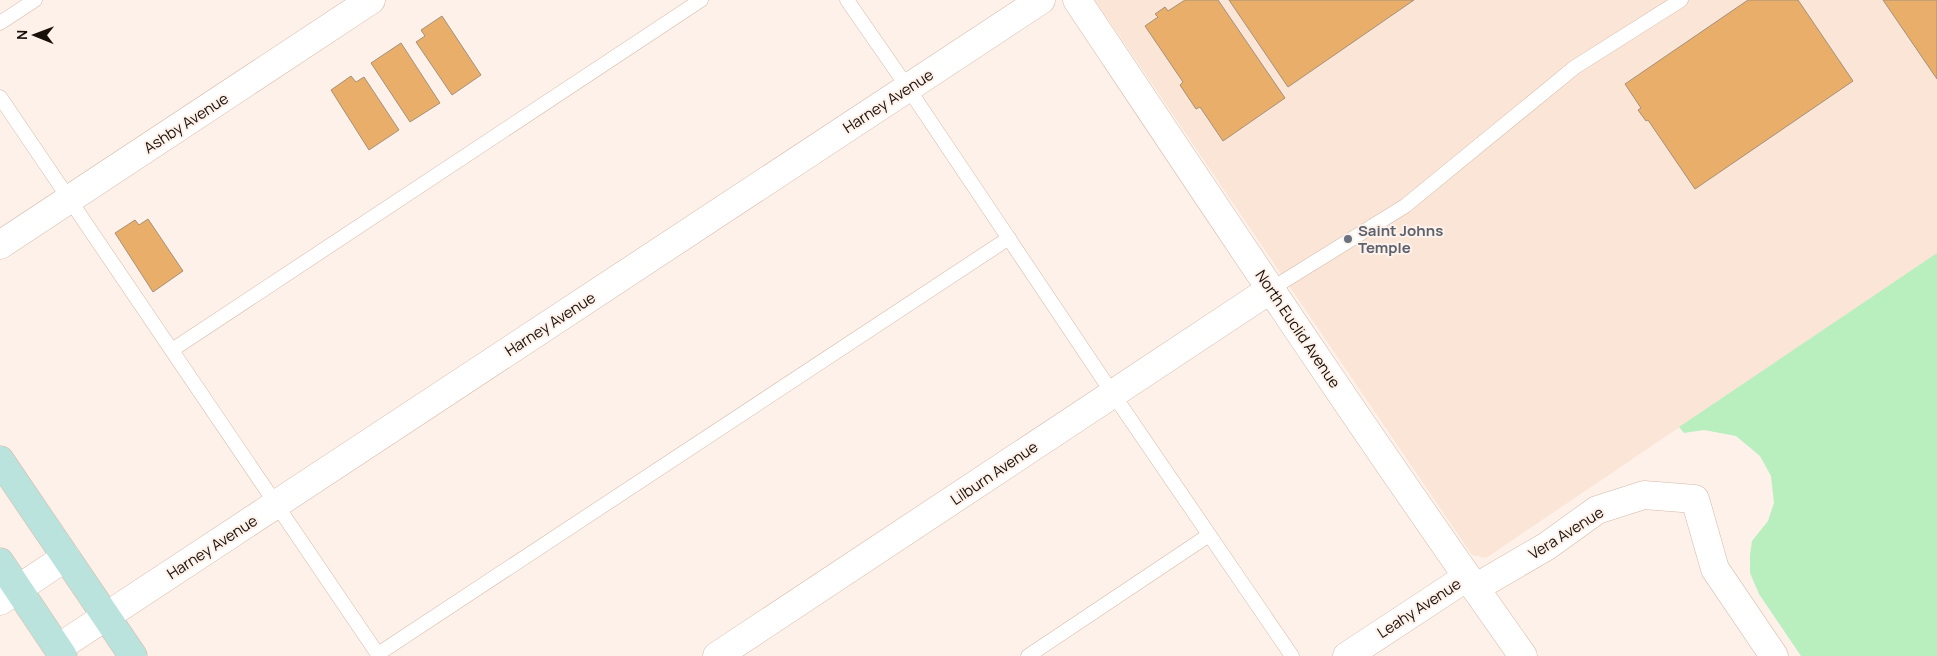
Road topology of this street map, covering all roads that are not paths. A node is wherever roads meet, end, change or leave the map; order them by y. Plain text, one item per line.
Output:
1 (35, 0) edge
2 (371, 0) edge
3 (701, 0) edge
4 (846, 0) edge
5 (1041, 0) edge
6 (1077, 0) edge
7 (1681, 0) edge
8 (0, 23) edge
9 (908, 88) junction
10 (0, 97) edge
11 (68, 200) junction
12 (1009, 238) junction
13 (0, 245) edge
14 (1271, 289) junction
15 (172, 350) junction
16 (1113, 394) junction
17 (0, 460) edge
18 (278, 504) junction
19 (1209, 535) junction
20 (66, 557) junction
21 (0, 562) edge
22 (1471, 583) junction
23 (9, 595) edge
24 (106, 616) junction
25 (61, 652) edge
26 (379, 655) edge
27 (133, 656) edge
28 (717, 656) edge
29 (1028, 656) edge
30 (1292, 656) edge
31 (1347, 656) edge
32 (1523, 656) edge
33 (1774, 656) edge

1 - 8 lane
2 - 11 street, Ashby Avenue
3 - 15 lane
4 - 9 lane
5 - 9 street, Harney Avenue
6 - 14 street, North Euclid Avenue
7 - 14 lane
9 - 12 lane
9 - 18 street, Harney Avenue
10 - 11 lane
11 - 13 street, Ashby Avenue
11 - 15 lane
12 - 16 lane
12 - 26 lane
14 - 16 street, Lilburn Avenue
14 - 22 street, North Euclid Avenue
15 - 18 lane
16 - 19 lane
16 - 28 street, Lilburn Avenue
17 - 20 main road
18 - 24 street, Harney Avenue
18 - 26 lane
19 - 29 lane
19 - 30 lane
20 - 23 street
20 - 24 main road
21 - 23 main road
22 - 31 street, Leahy Avenue
22 - 32 street, North Euclid Avenue
22 - 33 street, Vera Avenue
23 - 25 main road
24 - 25 street, Harney Avenue
24 - 27 main road

